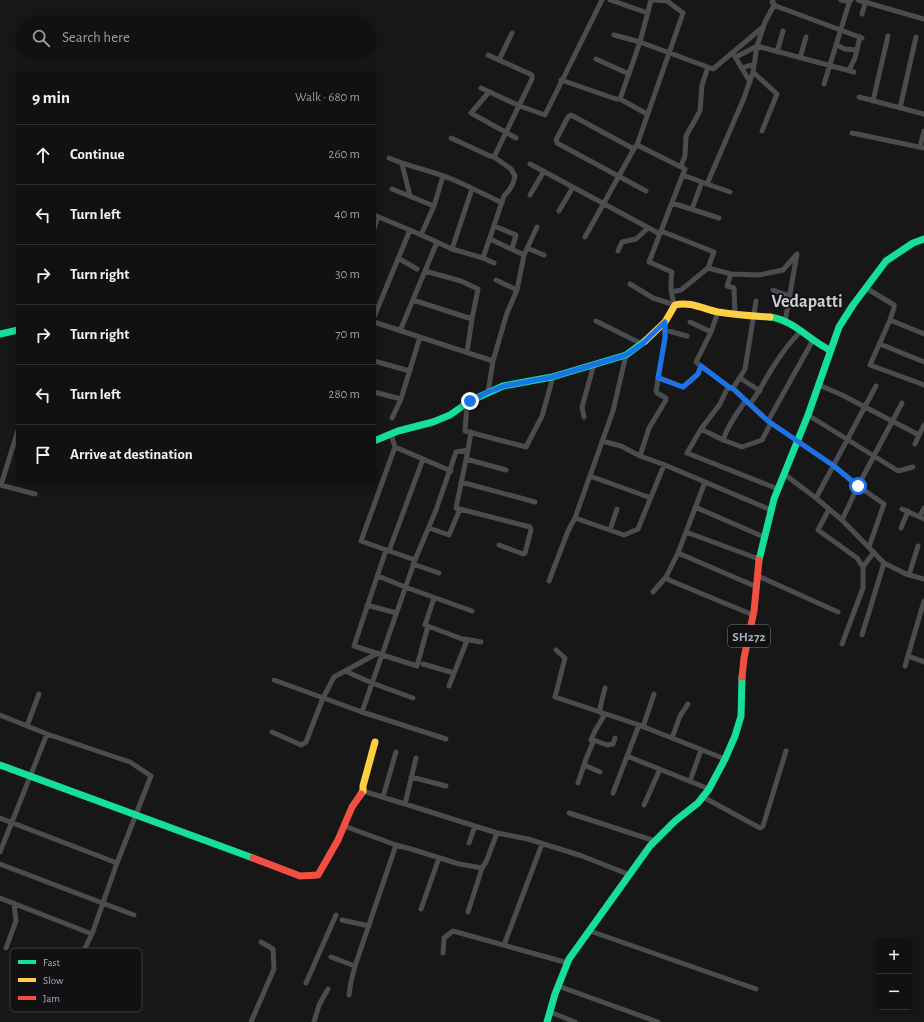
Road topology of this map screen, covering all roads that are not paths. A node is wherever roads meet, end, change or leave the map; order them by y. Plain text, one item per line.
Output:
1 (602, 0) edge
2 (610, 0) edge
3 (652, 0) edge
4 (655, 0) edge
5 (773, 0) edge
6 (842, 0) edge
7 (850, 0) edge
8 (858, 0) edge
9 (866, 1) edge
10 (776, 6) junction
11 (648, 13) junction
12 (862, 14) dead end
13 (924, 18) edge
14 (763, 27) junction
15 (840, 29) junction
16 (783, 31) dead end
17 (512, 33) dead end
18 (614, 35) dead end
19 (888, 36) dead end
20 (806, 37) dead end
21 (916, 37) dead end
22 (640, 42) junction
23 (836, 44) junction
24 (757, 46) junction
25 (857, 50) junction
26 (777, 52) junction
27 (670, 53) junction
28 (488, 55) dead end
29 (734, 55) junction
30 (596, 58) dead end
31 (800, 58) junction
32 (499, 60) junction
33 (754, 64) junction
34 (830, 65) junction
35 (708, 67) junction
36 (742, 68) junction
37 (753, 72) junction
38 (629, 74) junction
39 (561, 80) junction
40 (750, 82) junction
41 (824, 84) dead end
42 (481, 88) dead end
43 (489, 92) junction
44 (859, 97) dead end
45 (620, 99) junction
46 (873, 101) junction
47 (520, 106) junction
48 (900, 108) junction
49 (648, 114) junction
50 (924, 114) edge
51 (762, 131) dead end
52 (924, 131) edge
53 (506, 133) junction
54 (852, 133) dead end
55 (451, 138) dead end
56 (516, 138) dead end
57 (636, 147) junction
58 (922, 147) edge
59 (494, 157) junction
60 (389, 158) dead end
61 (402, 164) junction
62 (530, 164) dead end
63 (681, 166) junction
64 (544, 171) junction
65 (683, 175) junction
66 (444, 176) junction
67 (618, 176) junction
68 (705, 183) junction
69 (573, 187) junction
70 (392, 189) dead end
71 (472, 189) junction
72 (646, 191) dead end
73 (730, 192) dead end
74 (530, 195) dead end
75 (410, 196) junction
76 (502, 203) junction
77 (602, 203) junction
78 (672, 203) junction
79 (434, 206) junction
80 (692, 209) junction
81 (559, 212) dead end
82 (376, 216) edge
83 (719, 218) dead end
84 (494, 226) junction
85 (537, 227) dead end
86 (648, 228) junction
87 (410, 230) junction
88 (661, 233) junction
89 (421, 235) junction
90 (585, 237) dead end
91 (490, 239) junction
92 (924, 239) edge
93 (437, 242) junction
94 (527, 248) junction
95 (452, 249) junction
96 (512, 249) junction
97 (618, 251) dead end
98 (524, 255) junction
99 (544, 255) dead end
100 (398, 258) junction
101 (483, 258) junction
102 (494, 263) dead end
103 (708, 268) junction
104 (417, 269) dead end
105 (425, 271) junction
106 (730, 274) junction
107 (496, 280) dead end
108 (630, 284) dead end
109 (866, 288) junction
110 (517, 290) junction
111 (773, 290) dead end
112 (671, 292) junction
113 (790, 296) junction
114 (413, 300) junction
115 (756, 301) dead end
116 (675, 305) junction
117 (376, 312) edge
118 (718, 312) junction
119 (734, 314) junction
120 (754, 316) junction
121 (472, 319) junction
122 (890, 320) junction
123 (596, 321) dead end
124 (665, 322) junction
125 (690, 322) dead end
126 (785, 322) junction
127 (376, 323) edge
128 (16, 330) edge
129 (665, 330) junction
130 (400, 331) junction
131 (801, 331) junction
132 (710, 332) junction
133 (0, 334) edge
134 (924, 334) edge
135 (687, 336) dead end
136 (420, 337) junction
137 (813, 340) junction
138 (642, 344) junction
139 (880, 344) junction
140 (830, 350) junction
141 (467, 352) junction
142 (626, 355) junction
143 (493, 361) junction
144 (376, 362) edge
145 (924, 362) edge
146 (594, 364) junction
147 (701, 366) junction
148 (410, 371) junction
149 (553, 377) junction
150 (658, 378) junction
151 (740, 378) junction
152 (819, 385) junction
153 (924, 385) edge
154 (876, 386) dead end
155 (731, 388) junction
156 (760, 391) junction
157 (488, 392) junction
158 (376, 393) edge
159 (401, 399) junction
160 (748, 402) junction
161 (902, 402) dead end
162 (467, 403) junction
163 (864, 407) junction
164 (808, 416) junction
165 (584, 417) dead end
166 (392, 418) dead end
167 (892, 421) junction
168 (770, 422) junction
169 (924, 425) edge
170 (701, 429) junction
171 (471, 432) junction
172 (391, 434) junction
173 (919, 435) junction
174 (16, 436) edge
175 (847, 439) junction
176 (376, 440) edge
177 (723, 440) junction
178 (602, 441) junction
179 (798, 441) junction
180 (915, 444) dead end
181 (395, 447) junction
182 (468, 450) junction
183 (640, 456) junction
184 (874, 456) junction
185 (423, 459) junction
186 (466, 459) junction
187 (664, 465) junction
188 (834, 466) junction
189 (913, 467) dead end
190 (506, 470) dead end
191 (450, 471) junction
192 (784, 474) junction
193 (590, 476) junction
194 (461, 482) junction
195 (704, 482) junction
196 (0, 485) edge
197 (858, 486) junction
198 (778, 488) junction
199 (35, 494) dead end
200 (651, 498) junction
201 (816, 498) junction
202 (535, 502) dead end
203 (695, 506) junction
204 (924, 508) edge
205 (460, 509) junction
206 (617, 509) dead end
207 (829, 509) junction
208 (902, 509) dead end
209 (771, 510) junction
210 (908, 512) junction
211 (574, 518) junction
212 (922, 518) edge
213 (842, 520) junction
214 (429, 528) junction
215 (901, 528) dead end
216 (610, 530) junction
217 (686, 532) junction
218 (764, 537) junction
219 (499, 545) dead end
220 (918, 546) dead end
221 (869, 547) junction
222 (388, 550) junction
223 (874, 552) junction
224 (678, 553) junction
225 (760, 559) junction
226 (414, 562) junction
227 (884, 563) junction
228 (863, 567) junction
229 (438, 573) dead end
230 (909, 575) junction
231 (378, 576) junction
232 (758, 576) junction
233 (666, 577) junction
234 (924, 579) edge
235 (549, 581) dead end
236 (757, 586) junction
237 (405, 587) junction
238 (653, 592) dead end
239 (434, 598) junction
240 (924, 601) edge
241 (367, 605) junction
242 (472, 610) dead end
243 (838, 612) dead end
244 (396, 613) junction
245 (753, 615) junction
246 (428, 626) junction
247 (862, 635) dead end
248 (464, 639) junction
249 (481, 642) dead end
250 (842, 644) dead end
251 (556, 650) dead end
252 (379, 655) junction
253 (908, 656) junction
254 (924, 662) edge
255 (423, 664) dead end
256 (905, 666) dead end
257 (345, 671) junction
258 (454, 673) junction
259 (274, 680) dead end
260 (372, 683) junction
261 (449, 686) dead end
262 (605, 688) dead end
263 (39, 694) dead end
264 (654, 694) dead end
265 (323, 698) junction
266 (413, 698) dead end
267 (688, 704) dead end
268 (362, 712) junction
269 (603, 713) junction
270 (0, 715) edge
271 (27, 726) junction
272 (641, 726) junction
273 (272, 732) dead end
274 (47, 734) junction
275 (615, 738) dead end
276 (672, 738) junction
277 (446, 739) dead end
278 (592, 739) junction
279 (375, 742) dead end
280 (701, 750) junction
281 (786, 751) dead end
282 (396, 752) dead end
283 (627, 756) junction
284 (416, 758) dead end
285 (725, 759) junction
286 (0, 765) edge
287 (584, 766) junction
288 (660, 770) junction
289 (600, 772) dead end
290 (29, 776) junction
291 (412, 777) junction
292 (690, 781) junction
293 (578, 783) dead end
294 (446, 786) dead end
295 (709, 789) junction
296 (363, 791) junction
297 (613, 794) dead end
298 (383, 797) junction
299 (703, 797) junction
300 (405, 804) junction
301 (644, 805) dead end
302 (569, 813) dead end
303 (136, 815) junction
304 (0, 818) edge
305 (12, 823) junction
306 (344, 826) junction
307 (475, 826) junction
308 (497, 833) junction
309 (655, 841) junction
310 (469, 843) dead end
311 (542, 844) junction
312 (396, 845) junction
313 (0, 852) edge
314 (439, 858) junction
315 (117, 863) junction
316 (0, 864) edge
317 (482, 868) junction
318 (630, 875) junction
319 (0, 898) edge
320 (103, 902) junction
321 (14, 903) junction
322 (421, 909) dead end
323 (468, 912) dead end
324 (134, 915) dead end
325 (336, 916) dead end
326 (342, 920) dead end
327 (369, 926) junction
328 (590, 931) junction
329 (92, 934) junction
330 (261, 942) dead end
331 (504, 945) junction
332 (6, 948) dead end
333 (85, 948) edge
334 (443, 953) dead end
335 (331, 957) dead end
336 (568, 963) junction
337 (355, 966) junction
338 (306, 984) dead end
339 (558, 986) junction
340 (328, 989) dead end
341 (756, 989) dead end
342 (349, 995) dead end
343 (550, 1012) junction
344 (251, 1022) edge
345 (314, 1022) edge
346 (547, 1022) edge
347 (575, 1022) edge
348 (658, 1022) edge

1 - 39 street
2 - 11 street
3 - 11 street
4 - 27 street
5 - 10 street
6 - 7 street
7 - 15 street
8 - 9 street
9 - 12 street
9 - 13 street
10 - 14 street
10 - 15 street
11 - 22 street
14 - 24 street
14 - 29 street
15 - 23 street
15 - 25 street
16 - 26 street
17 - 32 street
18 - 22 street
19 - 46 street
20 - 31 street
21 - 48 street
22 - 27 street
22 - 38 street
23 - 25 street
23 - 34 street
24 - 26 street
24 - 29 street
24 - 33 street
25 - 34 street
26 - 31 street
27 - 35 street
27 - 49 street
28 - 32 street
29 - 35 street
29 - 36 street
30 - 38 street
31 - 34 street
32 - 47 street
33 - 36 street
33 - 37 street
34 - 41 street
35 - 63 street
36 - 40 street
37 - 40 street
37 - 51 street
38 - 45 street
39 - 45 street
39 - 47 street
40 - 68 street
42 - 43 street
43 - 47 street
43 - 53 street
44 - 46 street
45 - 49 street
46 - 48 street
47 - 53 street
48 - 50 street
49 - 57 street
52 - 58 street
53 - 56 street
53 - 59 street
54 - 58 street
55 - 59 street
57 - 63 street
57 - 67 street
57 - 67 street
59 - 76 street
60 - 61 street
61 - 66 street
61 - 75 street
62 - 64 street
63 - 65 street
64 - 69 street
64 - 74 street
65 - 68 street
65 - 78 street
66 - 71 street
66 - 79 street
67 - 72 street
67 - 77 street
68 - 73 street
68 - 80 street
69 - 77 street
69 - 81 street
70 - 75 street
71 - 76 street
71 - 95 street
75 - 79 street
76 - 84 street
77 - 86 street
77 - 90 street
78 - 80 street
78 - 88 street
79 - 89 street
80 - 83 street
82 - 87 street
84 - 91 street
84 - 96 street
85 - 94 street
86 - 88 street
86 - 97 street
87 - 89 street
87 - 100 street
88 - 103 street
88 - 112 street
89 - 93 street
91 - 96 street
91 - 101 street
92 - 109 street, SH272
93 - 95 street
93 - 105 street
94 - 98 street
94 - 99 street
95 - 101 street
96 - 98 street
98 - 110 street
100 - 104 street
100 - 117 street
101 - 102 street
103 - 106 street
103 - 112 street
105 - 114 street
105 - 121 street
106 - 113 street
106 - 119 street
107 - 110 street
108 - 116 street
109 - 122 street
109 - 140 street, SH272
110 - 143 street
111 - 113 street
112 - 116 street
113 - 126 street
114 - 121 street
114 - 130 street
115 - 120 street
116 - 118 street
116 - 124 street
118 - 119 street
118 - 132 street
119 - 120 street
120 - 126 street
120 - 151 street
121 - 141 street
122 - 134 street
122 - 139 street
123 - 138 street
124 - 129 street
124 - 138 street
125 - 132 street
126 - 131 street
127 - 130 street
128 - 133 street
129 - 135 street
129 - 150 street
130 - 136 street
131 - 137 street
131 - 156 street
132 - 147 street
136 - 141 street
136 - 148 street
137 - 140 street
137 - 168 street
138 - 142 street
139 - 145 street
139 - 153 street
140 - 152 street, SH272
141 - 143 street
142 - 146 street
142 - 178 street
143 - 157 street
144 - 148 street
146 - 149 street
146 - 165 street
147 - 150 street
147 - 155 street
148 - 159 street
149 - 157 street
149 - 171 street
150 - 183 street
151 - 155 street
151 - 156 street
152 - 163 street
152 - 164 street, SH272
154 - 163 street
155 - 160 street
155 - 170 street
156 - 160 street
157 - 162 street
158 - 159 street
159 - 166 street
160 - 168 street
160 - 177 street
161 - 167 street
162 - 171 street
162 - 172 street
163 - 167 street
163 - 175 street
164 - 175 street
164 - 179 street, SH272
167 - 173 street
167 - 184 street
168 - 177 street
168 - 179 street
169 - 173 street
170 - 177 street
170 - 198 street
171 - 182 street
172 - 176 street
172 - 181 street
173 - 180 street
174 - 196 street
175 - 184 street
175 - 188 street
178 - 183 street
178 - 193 street
179 - 188 street
179 - 192 street, SH272
181 - 185 street
181 - 222 street
182 - 186 street
182 - 191 street
183 - 187 street
184 - 189 street
184 - 197 street
185 - 191 street
185 - 222 street
186 - 190 street
186 - 194 street
187 - 195 street
187 - 200 street
188 - 197 street
188 - 201 street
191 - 214 street
192 - 198 street, SH272
192 - 201 street
193 - 200 street
193 - 211 street
194 - 202 street
194 - 205 street
195 - 203 street
195 - 209 street
196 - 199 street
197 - 213 street
197 - 221 street
198 - 209 street, SH272
200 - 216 street
201 - 207 street
203 - 217 street
203 - 218 street
204 - 212 street
205 - 214 street
205 - 219 street
206 - 216 street
207 - 213 street
207 - 228 street
208 - 210 street
209 - 218 street, SH272
210 - 212 street
210 - 215 street
211 - 216 street
211 - 235 street
213 - 221 street
214 - 226 street
217 - 224 street
217 - 225 street
218 - 225 street, SH272
220 - 230 street
221 - 223 street
222 - 226 street
222 - 231 street
223 - 227 street
223 - 228 street
224 - 233 street
224 - 236 street
225 - 232 street, SH272
226 - 229 street
226 - 237 street
227 - 230 street
227 - 247 street
228 - 250 street
230 - 234 street
231 - 237 street
231 - 241 street
232 - 236 street, SH272
232 - 243 street
233 - 238 street
233 - 245 street
236 - 245 street, SH272
237 - 239 street
237 - 244 street
239 - 242 street
239 - 246 street
240 - 253 street
241 - 244 street
241 - 252 street
244 - 252 street
245 - 285 street, SH272
246 - 248 street
246 - 252 street
248 - 249 street
248 - 258 street
251 - 269 street
252 - 257 street
252 - 260 street
253 - 254 street
253 - 256 street
255 - 258 street
257 - 260 street
257 - 265 street
258 - 261 street
259 - 265 street
260 - 266 street
260 - 268 street
262 - 269 street
263 - 271 street
264 - 272 street
265 - 268 street
265 - 273 street
267 - 276 street
268 - 277 street
269 - 272 street
269 - 278 street
270 - 271 street
271 - 274 street
272 - 276 street
272 - 283 street
274 - 290 street
274 - 303 street
275 - 278 street
276 - 280 street
278 - 287 street
279 - 296 street
280 - 285 street
280 - 292 street
281 - 299 street
282 - 298 street
283 - 288 street
283 - 297 street
284 - 291 street
285 - 295 street, SH272
286 - 290 street
287 - 289 street
287 - 293 street
288 - 292 street
288 - 301 street
290 - 303 street
290 - 305 street
291 - 294 street
291 - 300 street
292 - 295 street
295 - 299 street, SH272
296 - 298 street
296 - 306 street
298 - 300 street
299 - 309 street, SH272
300 - 307 street
302 - 309 street
303 - 306 street
303 - 315 street
304 - 305 street
305 - 313 street
305 - 315 street
306 - 312 street
307 - 308 street
307 - 310 street
308 - 311 street
308 - 317 street
309 - 318 street, SH272
311 - 318 street
311 - 331 street
312 - 314 street
312 - 327 street
314 - 317 street
314 - 322 street
315 - 320 street
316 - 320 street
317 - 323 street
318 - 328 street, SH272
319 - 321 street
320 - 324 street
320 - 329 street
321 - 329 street
321 - 332 street
325 - 338 street
326 - 327 street
327 - 337 street
328 - 336 street, SH272
328 - 341 street
329 - 333 street
330 - 344 street
331 - 334 street
331 - 336 street
335 - 337 street
336 - 339 street, SH272
337 - 342 street
339 - 343 street, SH272
339 - 348 street
340 - 345 street
343 - 346 street, SH272
343 - 347 street

